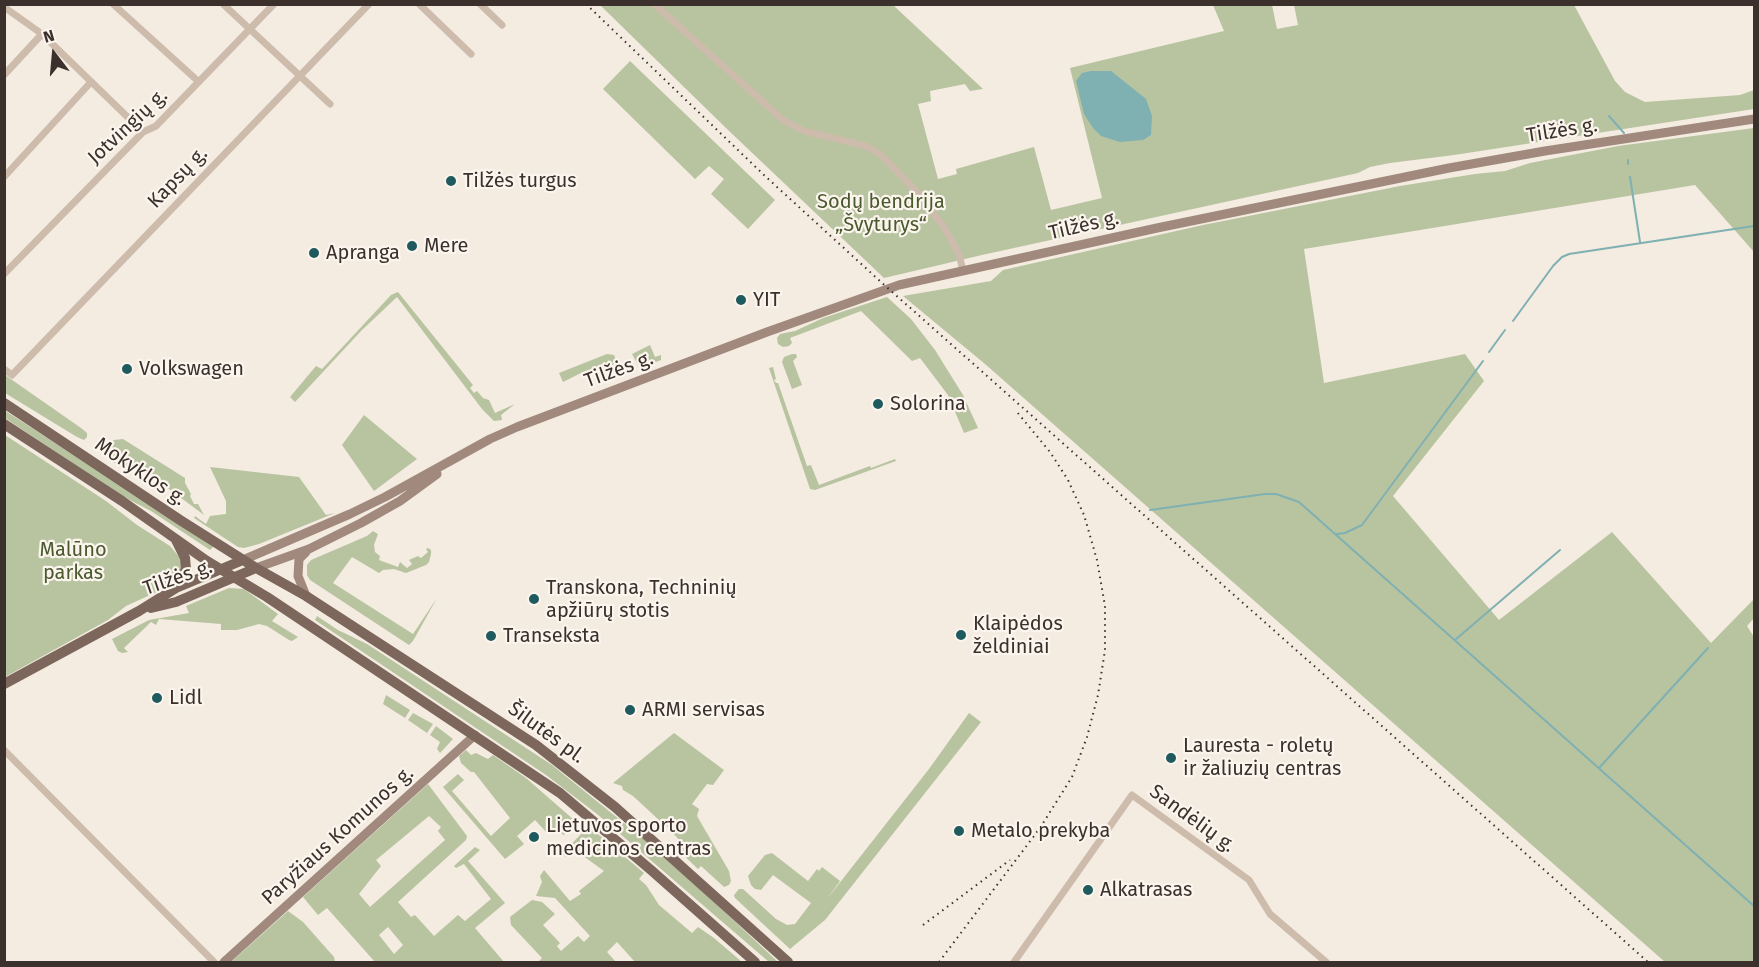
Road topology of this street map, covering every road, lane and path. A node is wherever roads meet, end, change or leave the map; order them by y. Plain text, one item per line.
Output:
1 (113, 4) edge
2 (223, 4) edge
3 (274, 4) edge
4 (369, 4) edge
5 (418, 4) edge
6 (480, 4) edge
7 (654, 4) edge
8 (4, 7) edge
9 (502, 25) dead end
10 (250, 31) junction
11 (42, 34) junction
12 (471, 54) dead end
13 (4, 75) edge
14 (300, 75) junction
15 (91, 82) junction
16 (199, 82) junction
17 (330, 104) dead end
18 (1755, 119) edge
19 (142, 132) junction
20 (4, 177) edge
21 (963, 271) junction
22 (4, 274) edge
23 (4, 369) edge
24 (4, 404) edge
25 (4, 424) edge
26 (450, 463) junction
27 (174, 537) junction
28 (309, 549) junction
29 (243, 560) junction
30 (256, 568) junction
31 (219, 569) junction
32 (233, 578) junction
33 (176, 588) junction
34 (306, 596) junction
35 (139, 611) junction
36 (4, 684) edge
37 (475, 735) junction
38 (4, 750) edge
39 (214, 963) edge
40 (224, 963) edge
41 (756, 963) edge
42 (788, 963) edge
43 (1014, 963) edge
44 (1326, 963) edge

1 - 16 street
2 - 10 street
3 - 10 street, Jotvingių g.
4 - 14 street, Kapsų g.
5 - 12 street
6 - 9 street
7 - 21 street
8 - 11 street
10 - 14 street
10 - 16 street, Jotvingių g.
11 - 13 street
11 - 15 street
14 - 17 street
14 - 23 street, Kapsų g.
15 - 19 street
15 - 20 street
16 - 19 street, Jotvingių g.
18 - 21 main road, Tilžės g.
19 - 22 street, Jotvingių g.
21 - 26 main road, Tilžės g.
24 - 29 main road, Mokyklos g.
25 - 27 main road, Mokyklos g.
26 - 28 main road, Tilžės g.
26 - 29 main road, Tilžės g.
27 - 31 main road, Mokyklos g.
27 - 33 main road
28 - 30 main road, Tilžės g.
28 - 34 main road
29 - 30 main road, Mokyklos g.
29 - 31 main road, Tilžės g.
30 - 32 main road, Tilžės g.
30 - 34 main road, Šilutės pl.
31 - 32 main road, Mokyklos g.
31 - 33 main road, Tilžės g.
32 - 35 main road, Tilžės g.
32 - 37 main road, Šilutės pl.
33 - 35 main road, Tilžės g.
34 - 42 main road, Šilutės pl.
35 - 36 main road, Tilžės g.
37 - 40 main road, Paryžiaus Komunos g.
37 - 41 main road, Šilutės pl.
38 - 39 street
43 - 44 street, Sandėlių g.

